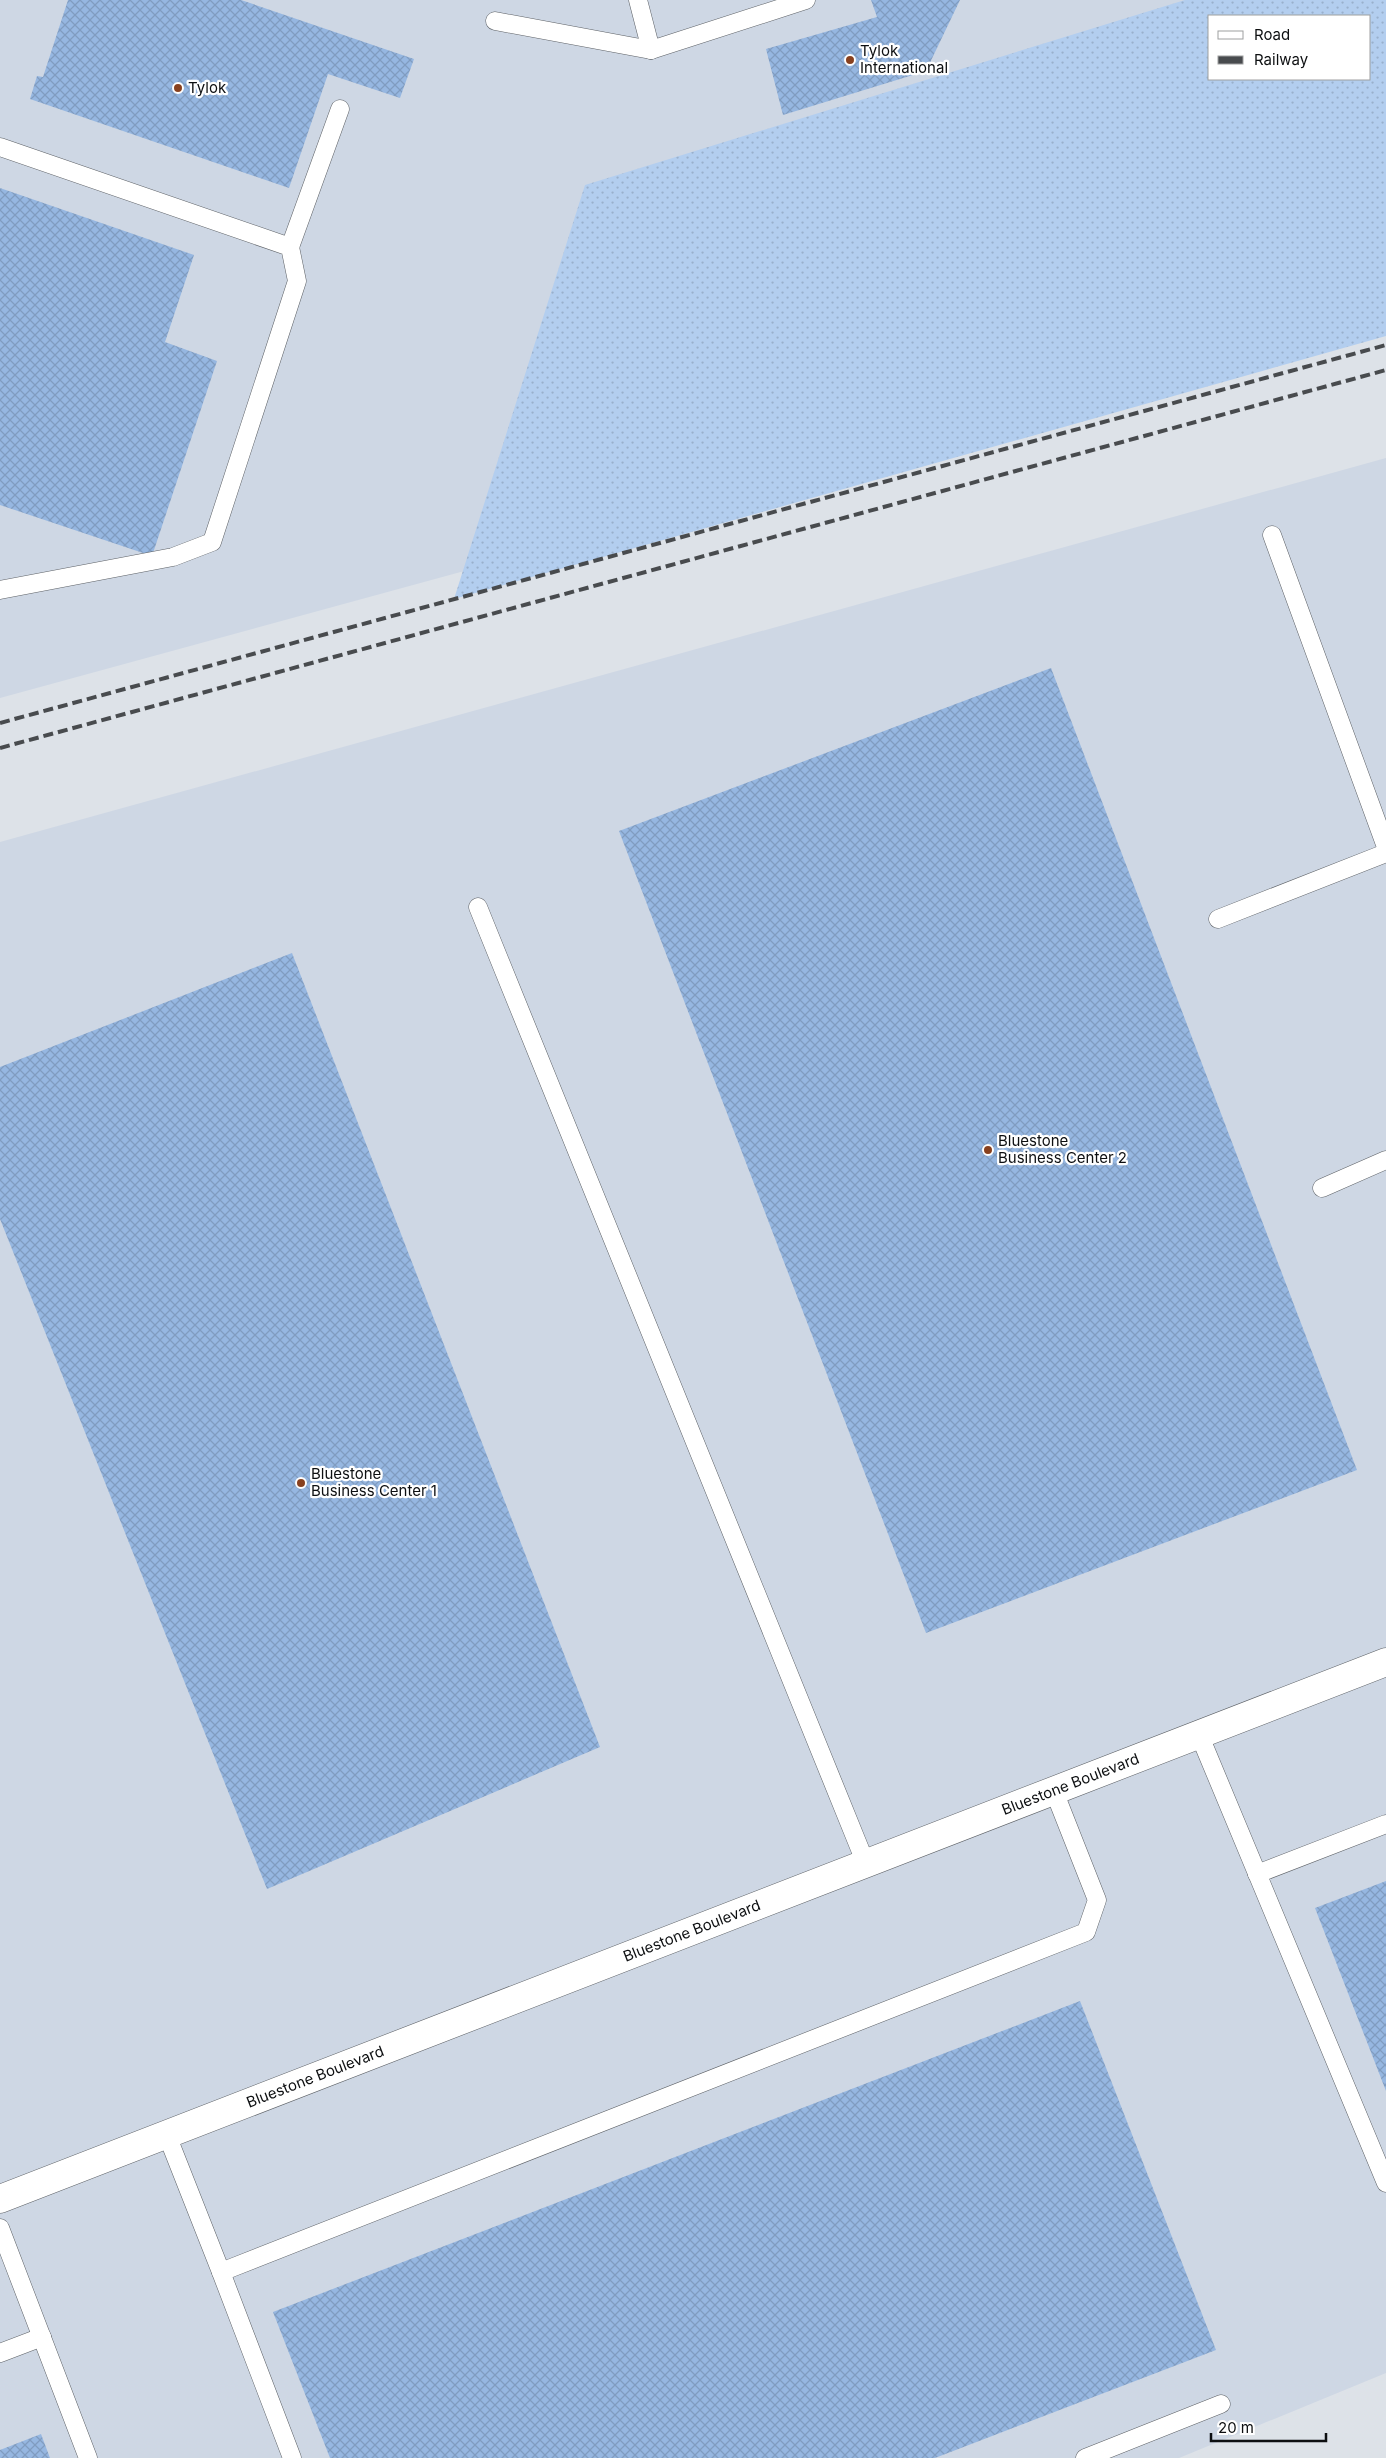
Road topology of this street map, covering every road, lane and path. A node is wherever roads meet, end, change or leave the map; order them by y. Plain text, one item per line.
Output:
1 (638, 0) edge
2 (806, 0) edge
3 (496, 21) dead end
4 (651, 50) junction
5 (340, 109) dead end
6 (0, 147) edge
7 (290, 247) junction
8 (1272, 535) dead end
9 (0, 590) edge
10 (1386, 847) edge
11 (1386, 853) edge
12 (478, 907) dead end
13 (1218, 919) dead end
14 (1386, 1160) edge
15 (1322, 1188) dead end
16 (1386, 1662) edge
17 (1199, 1734) junction
18 (1054, 1791) junction
19 (1386, 1824) edge
20 (866, 1864) junction
21 (1257, 1874) junction
22 (167, 2135) junction
23 (1386, 2183) edge
24 (0, 2199) edge
25 (0, 2228) edge
26 (221, 2272) junction
27 (42, 2337) junction
28 (0, 2353) edge
29 (1220, 2404) dead end
30 (88, 2458) edge
31 (292, 2458) edge
32 (1085, 2458) edge

1 - 4 lane
2 - 4 lane
3 - 4 lane
5 - 7 lane
6 - 7 lane
7 - 9 lane
8 - 10 lane
11 - 13 lane
12 - 20 lane
14 - 15 lane
16 - 17 street, Bluestone Boulevard
17 - 18 street, Bluestone Boulevard
17 - 21 lane
18 - 20 street, Bluestone Boulevard
18 - 26 lane
19 - 21 lane
20 - 22 street, Bluestone Boulevard
21 - 23 lane
22 - 24 street, Bluestone Boulevard
22 - 26 lane
25 - 27 lane
26 - 31 lane
27 - 28 lane
27 - 30 lane
29 - 32 lane

